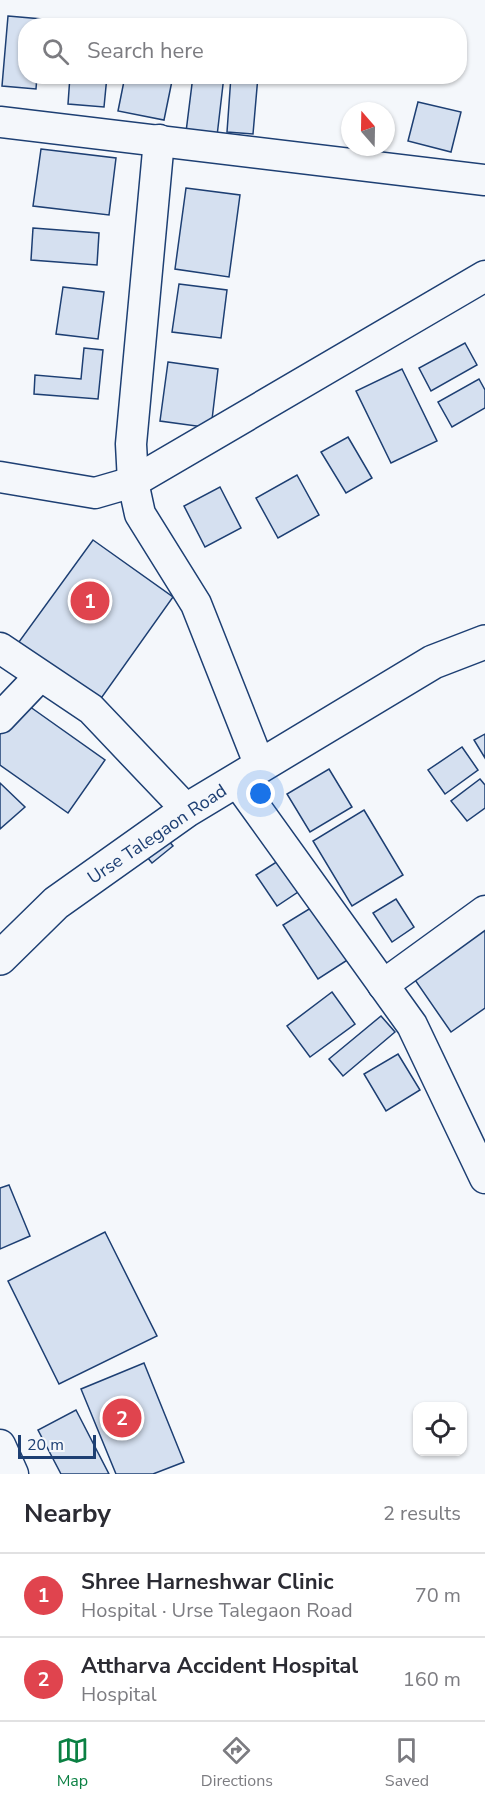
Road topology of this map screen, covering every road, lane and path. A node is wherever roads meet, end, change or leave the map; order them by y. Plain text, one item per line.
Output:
1 (0, 122) edge
2 (159, 140) junction
3 (485, 180) edge
4 (485, 276) edge
5 (0, 477) edge
6 (132, 482) junction
7 (485, 642) edge
8 (0, 648) edge
9 (40, 676) junction
10 (0, 718) edge
11 (248, 773) junction
12 (188, 810) junction
13 (485, 911) edge
14 (0, 958) edge
15 (383, 985) junction
16 (485, 1178) edge
17 (0, 1445) edge
18 (13, 1474) edge

1 - 2 street
2 - 3 street
2 - 6 street
4 - 6 street
5 - 6 street
6 - 11 street
7 - 11 highway, Urse Talegaon Road
8 - 9 street
9 - 10 street
9 - 12 street
11 - 12 highway, Urse Talegaon Road
11 - 15 street
12 - 14 highway, Urse Talegaon Road
13 - 15 street
15 - 16 street
17 - 18 street

